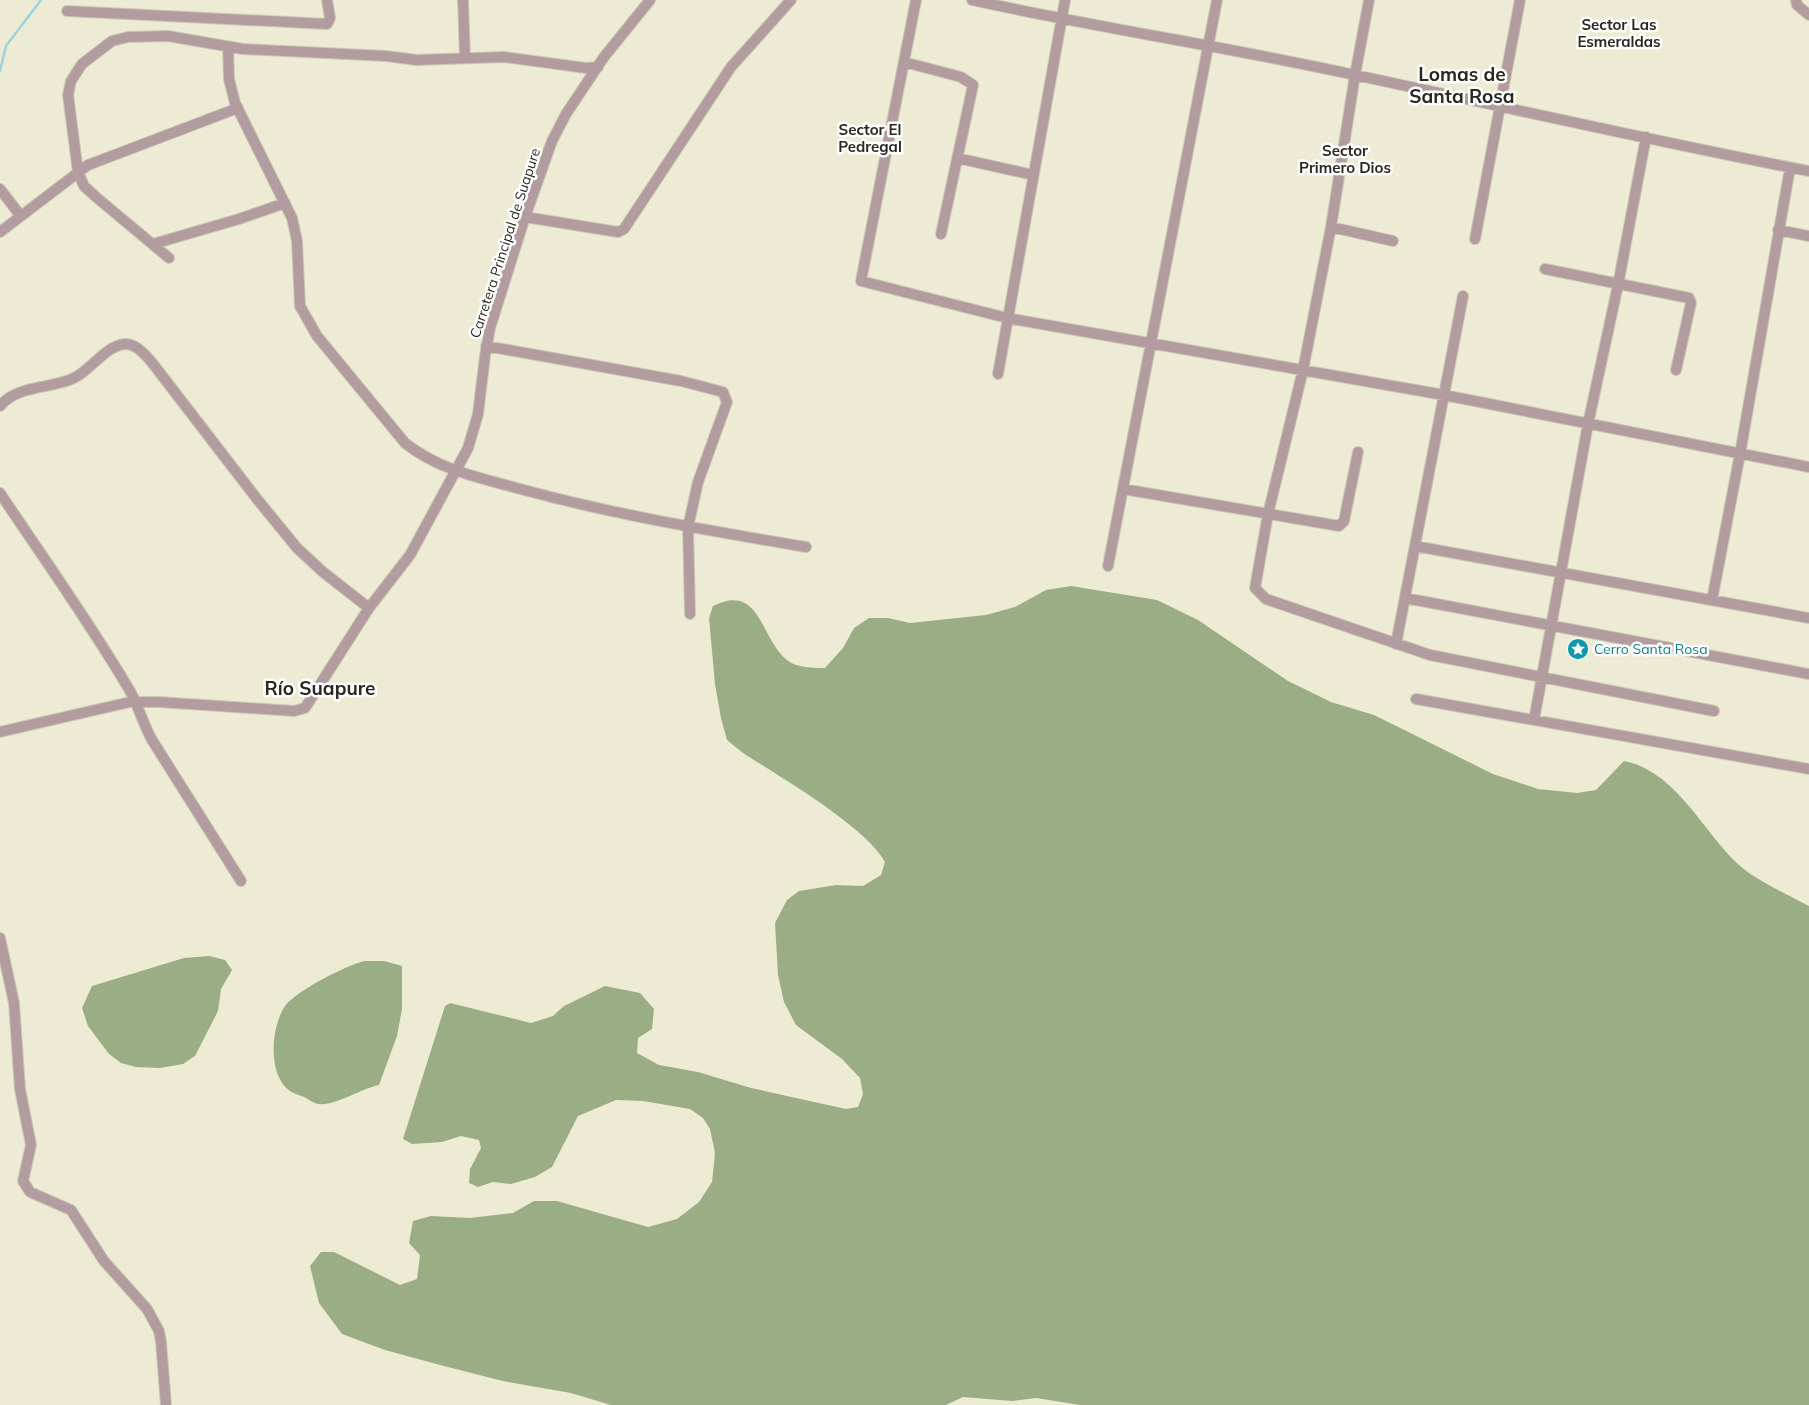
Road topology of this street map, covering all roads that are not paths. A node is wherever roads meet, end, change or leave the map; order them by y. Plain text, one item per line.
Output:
1 (327, 0) edge
2 (463, 0) edge
3 (650, 0) edge
4 (791, 0) edge
5 (916, 0) edge
6 (972, 0) edge
7 (1065, 0) edge
8 (1217, 0) edge
9 (1369, 0) edge
10 (1520, 0) edge
11 (1796, 0) edge
12 (67, 11) dead end
13 (1809, 15) edge
14 (1061, 20) junction
15 (228, 47) junction
16 (1208, 48) junction
17 (465, 58) junction
18 (904, 62) junction
19 (598, 67) junction
20 (1355, 75) junction
21 (1499, 107) junction
22 (238, 108) junction
23 (1646, 137) junction
24 (957, 158) junction
25 (1790, 168) junction
26 (1809, 171) edge
27 (78, 172) junction
28 (1032, 175) junction
29 (0, 189) edge
30 (285, 203) junction
31 (20, 214) junction
32 (525, 217) junction
33 (1331, 227) junction
34 (1778, 230) junction
35 (0, 232) edge
36 (941, 234) dead end
37 (1809, 236) edge
38 (1475, 239) dead end
39 (1394, 241) dead end
40 (153, 244) junction
41 (169, 258) dead end
42 (1545, 269) dead end
43 (1618, 285) junction
44 (1463, 296) dead end
45 (1007, 318) junction
46 (1151, 344) junction
47 (486, 346) junction
48 (1303, 370) junction
49 (1676, 370) dead end
50 (998, 374) dead end
51 (1444, 395) junction
52 (0, 406) edge
53 (1588, 424) junction
54 (1358, 452) dead end
55 (1740, 454) junction
56 (1809, 467) edge
57 (456, 471) junction
58 (1123, 489) junction
59 (0, 493) edge
60 (1268, 514) junction
61 (688, 527) junction
62 (1415, 546) junction
63 (806, 547) dead end
64 (1108, 566) dead end
65 (1561, 573) junction
66 (1405, 598) junction
67 (1712, 600) junction
68 (369, 608) junction
69 (690, 614) dead end
70 (1809, 618) edge
71 (1551, 626) junction
72 (1396, 644) junction
73 (1809, 674) edge
74 (1542, 677) junction
75 (1416, 699) dead end
76 (136, 702) junction
77 (1714, 711) dead end
78 (1534, 720) junction
79 (0, 732) edge
80 (1809, 768) edge
81 (241, 882) dead end
82 (0, 938) edge
83 (166, 1405) edge

1 - 12 street
2 - 17 street
3 - 19 street, Carretera Principal de Suapure
4 - 32 street
5 - 18 street
6 - 14 street
7 - 14 street
8 - 16 street
9 - 20 street
10 - 21 street
11 - 13 street
14 - 16 street
14 - 28 street
15 - 17 street
15 - 22 street
15 - 27 street
16 - 20 street
16 - 46 street
17 - 19 street
18 - 24 street
18 - 45 street
19 - 32 street, Carretera Principal de Suapure
20 - 21 street
20 - 33 street
21 - 23 street
21 - 38 street
22 - 27 street
22 - 30 street
23 - 25 street
23 - 43 street
24 - 28 street
24 - 36 street
25 - 26 street
25 - 34 street
27 - 31 street
27 - 40 street
28 - 45 street
29 - 31 street
30 - 40 street
30 - 57 street
31 - 35 street
32 - 47 street, Carretera Principal de Suapure
33 - 39 street
33 - 48 street
34 - 37 street
34 - 55 street
40 - 41 street
42 - 43 street
43 - 49 street
43 - 53 street
44 - 51 street
45 - 46 street
45 - 50 street
46 - 48 street
46 - 58 street
47 - 57 street, Carretera Principal de Suapure
47 - 61 street
48 - 51 street
48 - 60 street
51 - 53 street
51 - 62 street
52 - 68 street
53 - 55 street
53 - 65 street
54 - 60 street
55 - 56 street
55 - 67 street
57 - 61 street
57 - 68 street, Carretera Principal de Suapure
58 - 60 street
58 - 64 street
59 - 76 street
60 - 72 street
61 - 63 street
61 - 69 street
62 - 65 street
62 - 66 street
65 - 67 street
65 - 71 street
66 - 71 street
66 - 72 street
67 - 70 street
68 - 76 street, Carretera Principal de Suapure
71 - 73 street
71 - 74 street
72 - 74 street
74 - 77 street
74 - 78 street
75 - 78 street
76 - 79 street, Carretera Principal de Suapure
76 - 81 street
78 - 80 street
82 - 83 street

